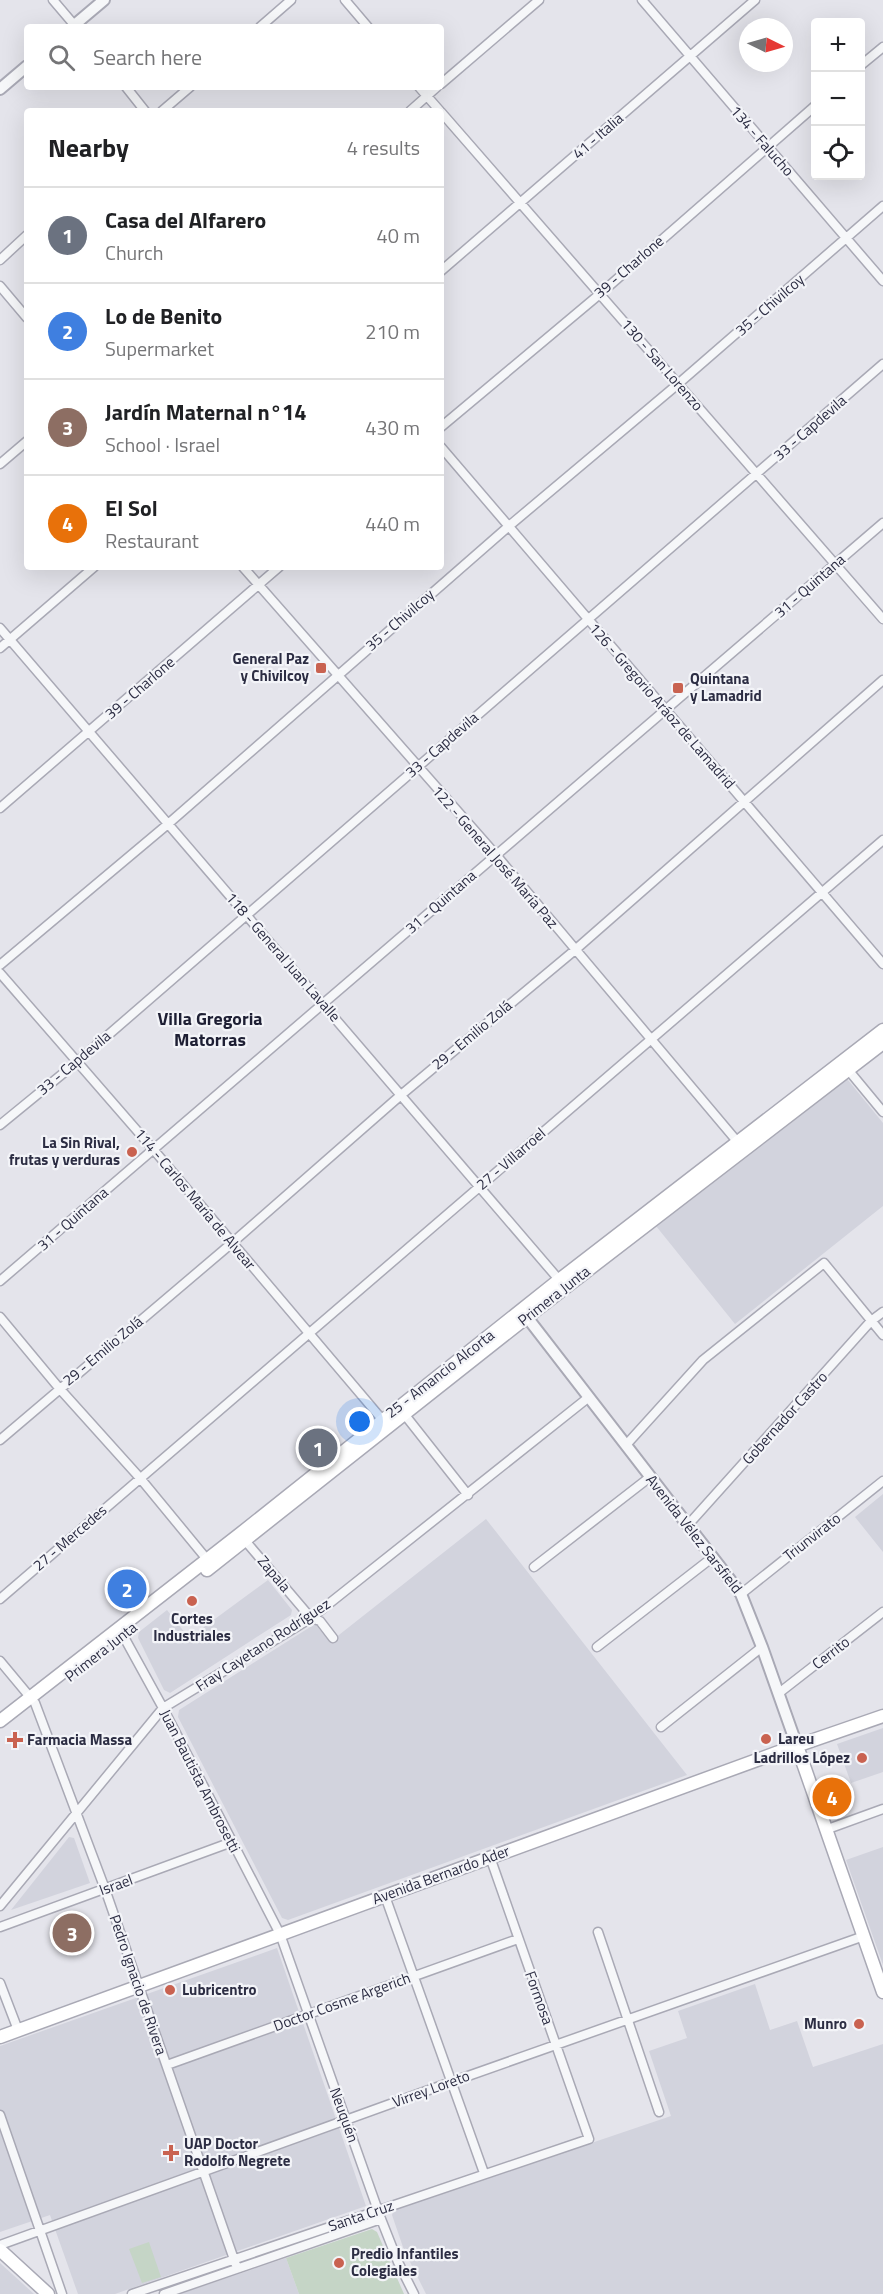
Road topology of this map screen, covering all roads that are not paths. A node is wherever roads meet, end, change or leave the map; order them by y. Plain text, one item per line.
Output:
1 (53, 0) edge
2 (104, 0) edge
3 (291, 0) edge
4 (345, 0) edge
5 (538, 0) edge
6 (642, 0) edge
7 (754, 0) edge
8 (72, 24) edge
9 (76, 24) edge
10 (263, 24) edge
11 (365, 24) edge
12 (883, 47) edge
13 (690, 57) junction
14 (865, 63) edge
15 (24, 69) edge
16 (444, 81) edge
17 (0, 89) edge
18 (128, 90) edge
19 (186, 90) edge
20 (422, 90) edge
21 (434, 90) edge
22 (427, 96) junction
23 (143, 108) edge
24 (166, 108) edge
25 (413, 108) edge
26 (437, 108) edge
27 (811, 109) edge
28 (444, 117) edge
29 (768, 147) junction
30 (520, 204) junction
31 (883, 206) edge
32 (24, 238) edge
33 (847, 238) junction
34 (0, 260) edge
35 (444, 268) edge
36 (883, 281) edge
37 (0, 286) edge
38 (601, 293) junction
39 (24, 314) edge
40 (883, 364) edge
41 (678, 384) junction
42 (444, 424) edge
43 (24, 444) edge
44 (444, 450) edge
45 (0, 464) edge
46 (757, 475) junction
47 (883, 523) edge
48 (509, 526) junction
49 (835, 564) junction
50 (90, 570) edge
51 (246, 570) edge
52 (276, 570) edge
53 (258, 585) junction
54 (587, 619) junction
55 (883, 619) edge
56 (0, 628) edge
57 (10, 639) junction
58 (0, 648) edge
59 (338, 674) junction
60 (883, 680) edge
61 (666, 710) junction
62 (89, 731) junction
63 (417, 766) junction
64 (744, 801) junction
65 (0, 808) edge
66 (168, 824) junction
67 (883, 840) edge
68 (496, 855) junction
69 (822, 891) junction
70 (246, 914) junction
71 (575, 950) junction
72 (883, 964) edge
73 (0, 965) edge
74 (0, 973) edge
75 (323, 1004) junction
76 (883, 1030) edge
77 (651, 1038) junction
78 (883, 1042) edge
79 (76, 1062) junction
80 (845, 1066) junction
81 (400, 1095) junction
82 (883, 1112) edge
83 (0, 1125) edge
84 (741, 1146) junction
85 (153, 1149) junction
86 (479, 1186) junction
87 (232, 1243) junction
88 (0, 1281) edge
89 (562, 1283) junction
90 (883, 1312) edge
91 (524, 1313) junction
92 (0, 1317) edge
93 (871, 1321) junction
94 (309, 1334) junction
95 (883, 1335) edge
96 (59, 1388) junction
97 (589, 1397) junction
98 (402, 1412) junction
99 (386, 1424) junction
100 (0, 1440) edge
101 (626, 1445) junction
102 (650, 1477) junction
103 (140, 1478) junction
104 (883, 1481) edge
105 (468, 1495) junction
106 (688, 1525) junction
107 (243, 1537) junction
108 (713, 1557) junction
109 (210, 1563) junction
110 (534, 1567) dead end
111 (741, 1594) junction
112 (0, 1599) edge
113 (883, 1612) edge
114 (311, 1618) junction
115 (121, 1632) junction
116 (333, 1638) dead end
117 (597, 1647) dead end
118 (762, 1647) junction
119 (0, 1661) edge
120 (779, 1694) junction
121 (33, 1700) junction
122 (163, 1708) junction
123 (883, 1716) edge
124 (0, 1721) edge
125 (661, 1727) dead end
126 (0, 1730) edge
127 (797, 1746) junction
128 (883, 1809) edge
129 (76, 1813) junction
130 (825, 1830) junction
131 (232, 1842) junction
132 (490, 1857) junction
133 (105, 1889) junction
134 (385, 1896) junction
135 (0, 1906) edge
136 (0, 1927) edge
137 (598, 1932) dead end
138 (280, 1934) junction
139 (864, 1936) junction
140 (518, 1939) junction
141 (413, 1977) junction
142 (0, 1983) edge
143 (138, 1985) junction
144 (883, 1992) edge
145 (308, 2014) junction
146 (628, 2019) junction
147 (18, 2030) junction
148 (0, 2037) edge
149 (555, 2045) junction
150 (167, 2065) junction
151 (451, 2082) junction
152 (660, 2112) dead end
153 (0, 2115) edge
154 (346, 2120) junction
155 (589, 2139) joint
156 (203, 2170) junction
157 (484, 2174) junction
158 (379, 2214) junction
159 (39, 2230) junction
160 (0, 2247) edge
161 (235, 2264) junction
162 (48, 2294) edge
163 (62, 2294) edge
164 (132, 2294) edge
165 (164, 2294) edge
166 (414, 2294) edge

1 - 8 street
2 - 9 street
3 - 10 street
4 - 11 street
5 - 16 street
6 - 13 street, 134 - Falucho
7 - 13 street, 41 - Italia
12 - 14 street
13 - 29 street, 134 - Falucho
13 - 30 street, 41 - Italia
15 - 17 street
18 - 23 street
19 - 24 street
20 - 22 street, 130 - San Lorenzo
21 - 22 street
22 - 25 street
22 - 26 street, 130 - San Lorenzo
27 - 29 street, 39 - Charlone
28 - 30 street, 130 - San Lorenzo
29 - 33 street, 134 - Falucho
29 - 38 street, 39 - Charlone
30 - 35 street, 41 - Italia
30 - 38 street, 130 - San Lorenzo
31 - 33 street, 35 - Chivilcoy
32 - 34 street
33 - 36 street, 134 - Falucho
33 - 41 street, 35 - Chivilcoy
37 - 39 street
38 - 41 street, 130 - San Lorenzo
38 - 42 street, 39 - Charlone
40 - 46 street, 33 - Capdevila
41 - 46 street, 130 - San Lorenzo
41 - 48 street, 35 - Chivilcoy
43 - 45 street
44 - 48 street, 126 - Gregorio Aráoz de Lamadrid
46 - 49 street, 130 - San Lorenzo
46 - 54 street, 33 - Capdevila
47 - 49 street, 31 - Quintana
48 - 54 street, 126 - Gregorio Aráoz de Lamadrid
48 - 59 street, 35 - Chivilcoy
49 - 55 street, 130 - San Lorenzo
49 - 61 street, 31 - Quintana
50 - 57 street
51 - 53 street, 122 - General José María Paz
52 - 53 street, 39 - Charlone
53 - 59 street, 122 - General José María Paz
53 - 62 street, 39 - Charlone
54 - 61 street, 126 - Gregorio Aráoz de Lamadrid
54 - 63 street, 33 - Capdevila
56 - 57 street, 118 - General Juan Lavalle
57 - 58 street
57 - 62 street, 118 - General Juan Lavalle
59 - 63 street, 122 - General José María Paz
59 - 66 street, 35 - Chivilcoy
60 - 64 street, 29 - Emilio Zolá
61 - 64 street, 126 - Gregorio Aráoz de Lamadrid
61 - 68 street, 31 - Quintana
62 - 65 street, 39 - Charlone
62 - 66 street, 118 - General Juan Lavalle
63 - 68 street, 122 - General José María Paz
63 - 70 street, 33 - Capdevila
64 - 69 street, 126 - Gregorio Aráoz de Lamadrid
64 - 71 street, 29 - Emilio Zolá
66 - 70 street, 118 - General Juan Lavalle
66 - 73 street, 35 - Chivilcoy
67 - 69 street, 27 - Villarroel
68 - 71 street, 122 - General José María Paz
68 - 75 street, 31 - Quintana
69 - 72 street, 126 - Gregorio Aráoz de Lamadrid
69 - 77 street, 27 - Villarroel
70 - 75 street, 118 - General Juan Lavalle
70 - 79 street, 33 - Capdevila
71 - 77 street, 122 - General José María Paz
71 - 81 street, 29 - Emilio Zolá
74 - 79 street, 114 - Carlos María de Alvear
75 - 81 street, 118 - General Juan Lavalle
75 - 85 street, 31 - Quintana
76 - 80 main road
77 - 84 street, 122 - General José María Paz
77 - 86 street, 27 - Villarroel
78 - 80 main road, Primera Junta
79 - 83 street, 33 - Capdevila
79 - 85 street, 114 - Carlos María de Alvear
80 - 82 street
80 - 84 main road, Primera Junta
81 - 86 street, 118 - General Juan Lavalle
81 - 87 street, 29 - Emilio Zolá
84 - 89 main road, Primera Junta
85 - 87 street, 114 - Carlos María de Alvear
85 - 88 street, 31 - Quintana
86 - 89 street, 118 - General Juan Lavalle
86 - 94 street, 27 - Villarroel
87 - 94 street, 114 - Carlos María de Alvear
87 - 96 street, 29 - Emilio Zolá
89 - 91 main road, Primera Junta
90 - 93 street, Gobernador Castro
91 - 97 street, Avenida Vélez Sarsfield
91 - 98 main road, Primera Junta
92 - 96 street
93 - 95 street
93 - 101 street
93 - 106 street, Gobernador Castro
94 - 99 street, 114 - Carlos María de Alvear
94 - 103 street, 27 - Villarroel
96 - 100 street, 29 - Emilio Zolá
96 - 103 street
97 - 101 street, Avenida Vélez Sarsfield
97 - 105 street, Fray Cayetano Rodríguez
98 - 99 main road, Primera Junta
98 - 105 street
99 - 107 main road, Primera Junta
101 - 102 street, Avenida Vélez Sarsfield
102 - 106 street, Avenida Vélez Sarsfield
102 - 110 street
103 - 109 street
103 - 112 street, 27 - Mercedes
104 - 111 street, Triunvirato
105 - 114 street, Fray Cayetano Rodríguez
106 - 108 street, Avenida Vélez Sarsfield
107 - 109 main road, Primera Junta
107 - 114 street, Zapala
108 - 111 street, Avenida Vélez Sarsfield
108 - 117 street
109 - 115 main road, Primera Junta
111 - 118 street, Avenida Vélez Sarsfield
113 - 120 street, Cerrito
114 - 116 street, Zapala
114 - 122 street, Fray Cayetano Rodríguez
115 - 121 main road, Primera Junta
115 - 122 street, Juan Bautista Ambrosetti
118 - 120 street, Avenida Vélez Sarsfield
118 - 125 street
119 - 121 street, Pedro Ignacio de Rivera
120 - 127 street, Avenida Vélez Sarsfield
121 - 124 main road
121 - 126 main road, Primera Junta
121 - 129 street, Pedro Ignacio de Rivera
122 - 129 street, Fray Cayetano Rodríguez
122 - 131 street, Juan Bautista Ambrosetti
123 - 127 main road, Avenida Bernardo Ader
127 - 130 main road, Avenida Vélez Sarsfield
127 - 132 main road, Avenida Bernardo Ader
128 - 130 street
129 - 133 street, Pedro Ignacio de Rivera
129 - 135 street, Fray Cayetano Rodríguez
130 - 139 main road, Avenida Vélez Sarsfield
131 - 133 street, Israel
131 - 138 street, Juan Bautista Ambrosetti
132 - 134 main road, Avenida Bernardo Ader
132 - 140 street, Formosa
133 - 136 street, Israel
133 - 143 street, Pedro Ignacio de Rivera
134 - 138 main road, Avenida Bernardo Ader
134 - 141 street
137 - 146 street
138 - 143 main road, Avenida Bernardo Ader
138 - 145 street, Neuquén
139 - 144 main road, Avenida Vélez Sarsfield
139 - 146 street, Virrey Loreto
140 - 141 street, Doctor Cosme Argerich
140 - 149 street, Formosa
141 - 145 street, Doctor Cosme Argerich
141 - 151 street
142 - 147 street
143 - 147 main road, Avenida Bernardo Ader
143 - 150 street, Pedro Ignacio de Rivera
145 - 150 street, Doctor Cosme Argerich
145 - 154 street, Neuquén
146 - 149 street, Virrey Loreto
146 - 152 street
147 - 148 main road, Avenida Bernardo Ader
149 - 151 street, Virrey Loreto
149 - 155 street, Formosa
150 - 156 street, Pedro Ignacio de Rivera
151 - 154 street, Virrey Loreto
151 - 157 street
153 - 159 street
154 - 156 street, Virrey Loreto
154 - 158 street, Neuquén
155 - 157 street, Santa Cruz
156 - 159 street, Virrey Loreto
156 - 161 street, Pedro Ignacio de Rivera
157 - 158 street, Santa Cruz
158 - 161 street, Santa Cruz
158 - 166 street, Neuquén
159 - 160 street, Virrey Loreto
159 - 163 street
160 - 162 main road
161 - 164 street, Santa Cruz
161 - 165 street, Santa Cruz

